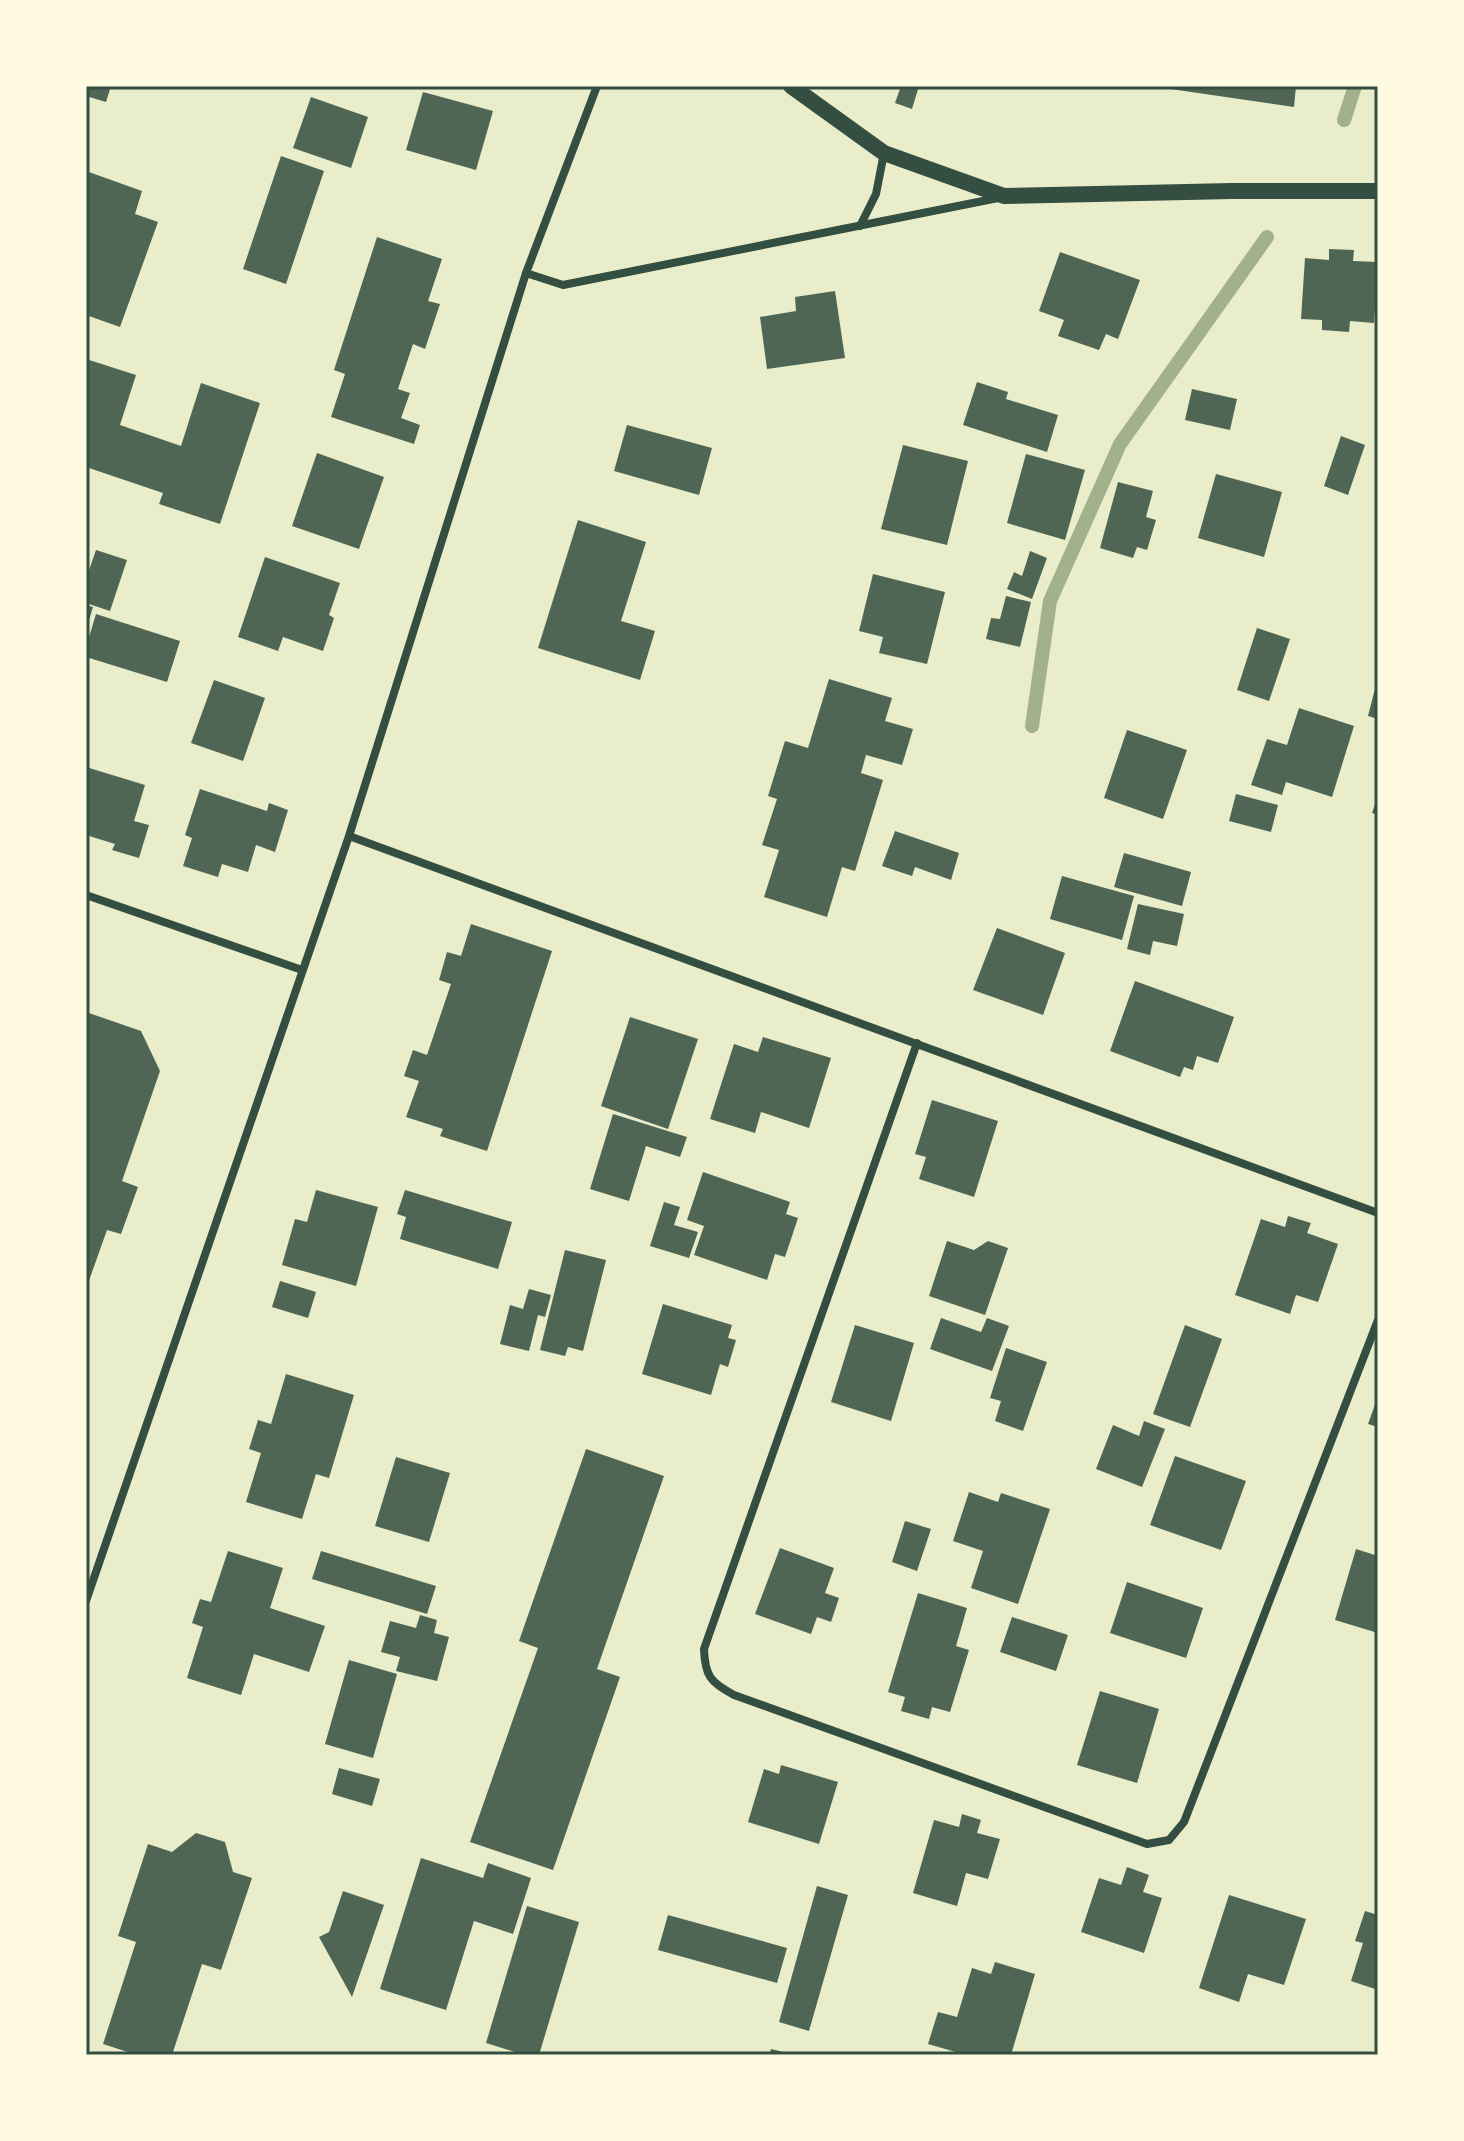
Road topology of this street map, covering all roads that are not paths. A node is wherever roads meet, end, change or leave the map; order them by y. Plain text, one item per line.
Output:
1 (597, 86) edge
2 (791, 86) edge
3 (884, 153) junction
4 (1378, 191) edge
5 (1004, 196) junction
6 (860, 226) junction
7 (526, 273) junction
8 (349, 836) junction
9 (86, 895) edge
10 (302, 970) junction
11 (917, 1043) junction
12 (1378, 1213) edge
13 (1378, 1320) edge
14 (86, 1601) edge

1 - 7 street
2 - 3 main road
3 - 5 main road
3 - 6 street
4 - 5 main road
5 - 6 street
6 - 7 street
7 - 8 street
8 - 10 street
8 - 11 street
9 - 10 street
10 - 14 street
11 - 12 street
11 - 13 street

